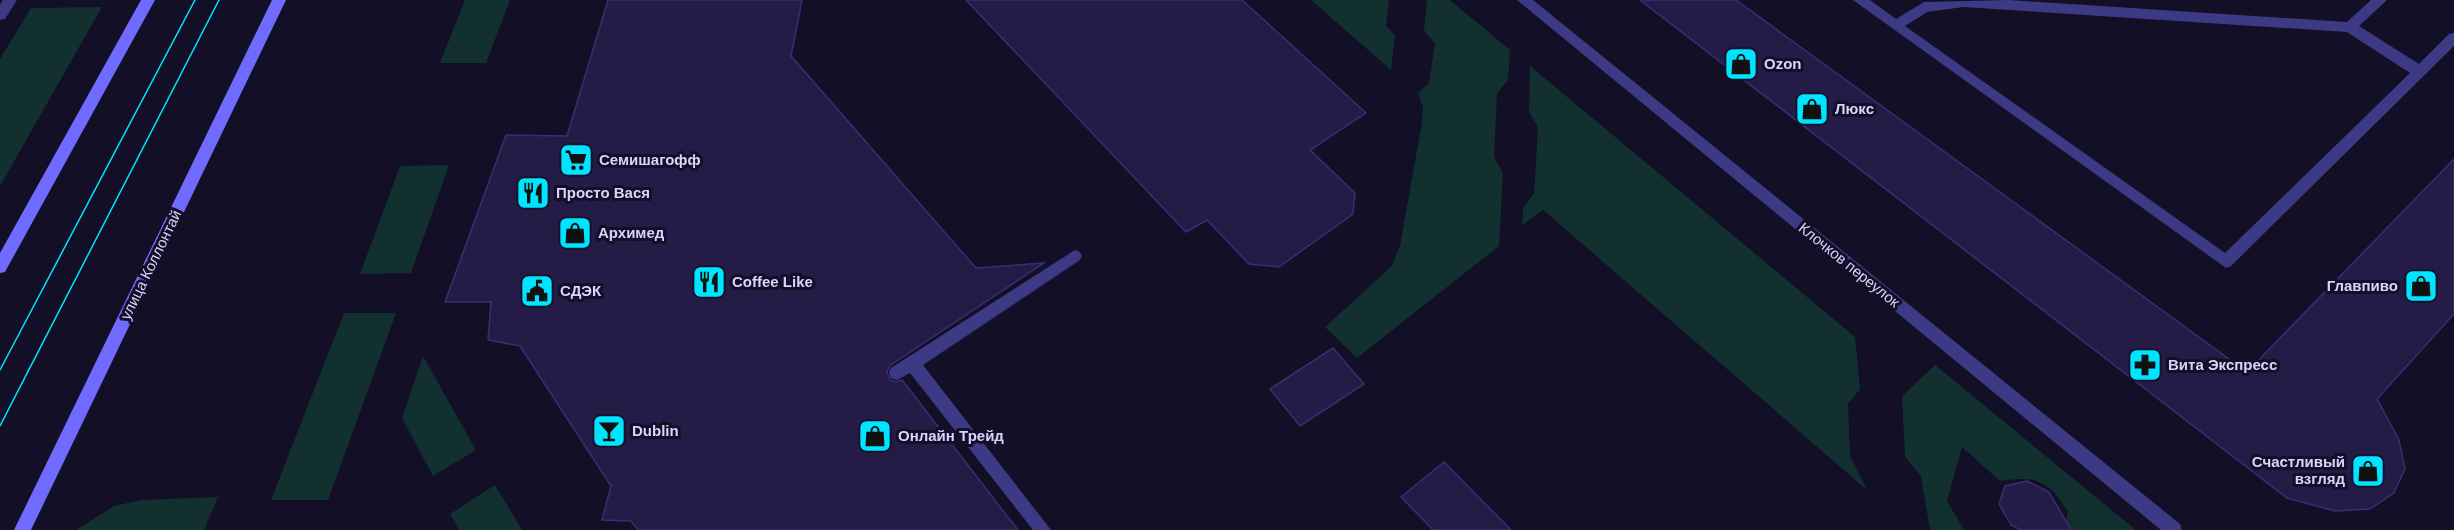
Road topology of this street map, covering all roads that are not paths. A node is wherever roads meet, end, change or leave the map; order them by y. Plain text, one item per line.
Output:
1 (10, 0) edge
2 (148, 0) edge
3 (279, 0) edge
4 (1524, 0) edge
5 (1860, 0) edge
6 (2380, 0) edge
7 (0, 15) edge
8 (1896, 26) junction
9 (2350, 27) junction
10 (2454, 38) edge
11 (2420, 72) junction
12 (1075, 256) dead end
13 (0, 267) edge
14 (912, 363) junction
15 (897, 373) dead end
16 (22, 530) edge
17 (1043, 530) edge
18 (2174, 530) edge

1 - 7 street
2 - 13 main road
3 - 16 main road, улица Коллонтай
4 - 18 street, Клочков переулок
5 - 8 street
6 - 9 street
8 - 9 street
8 - 11 street
9 - 11 street
10 - 11 street
12 - 14 street
14 - 15 street
14 - 17 street

